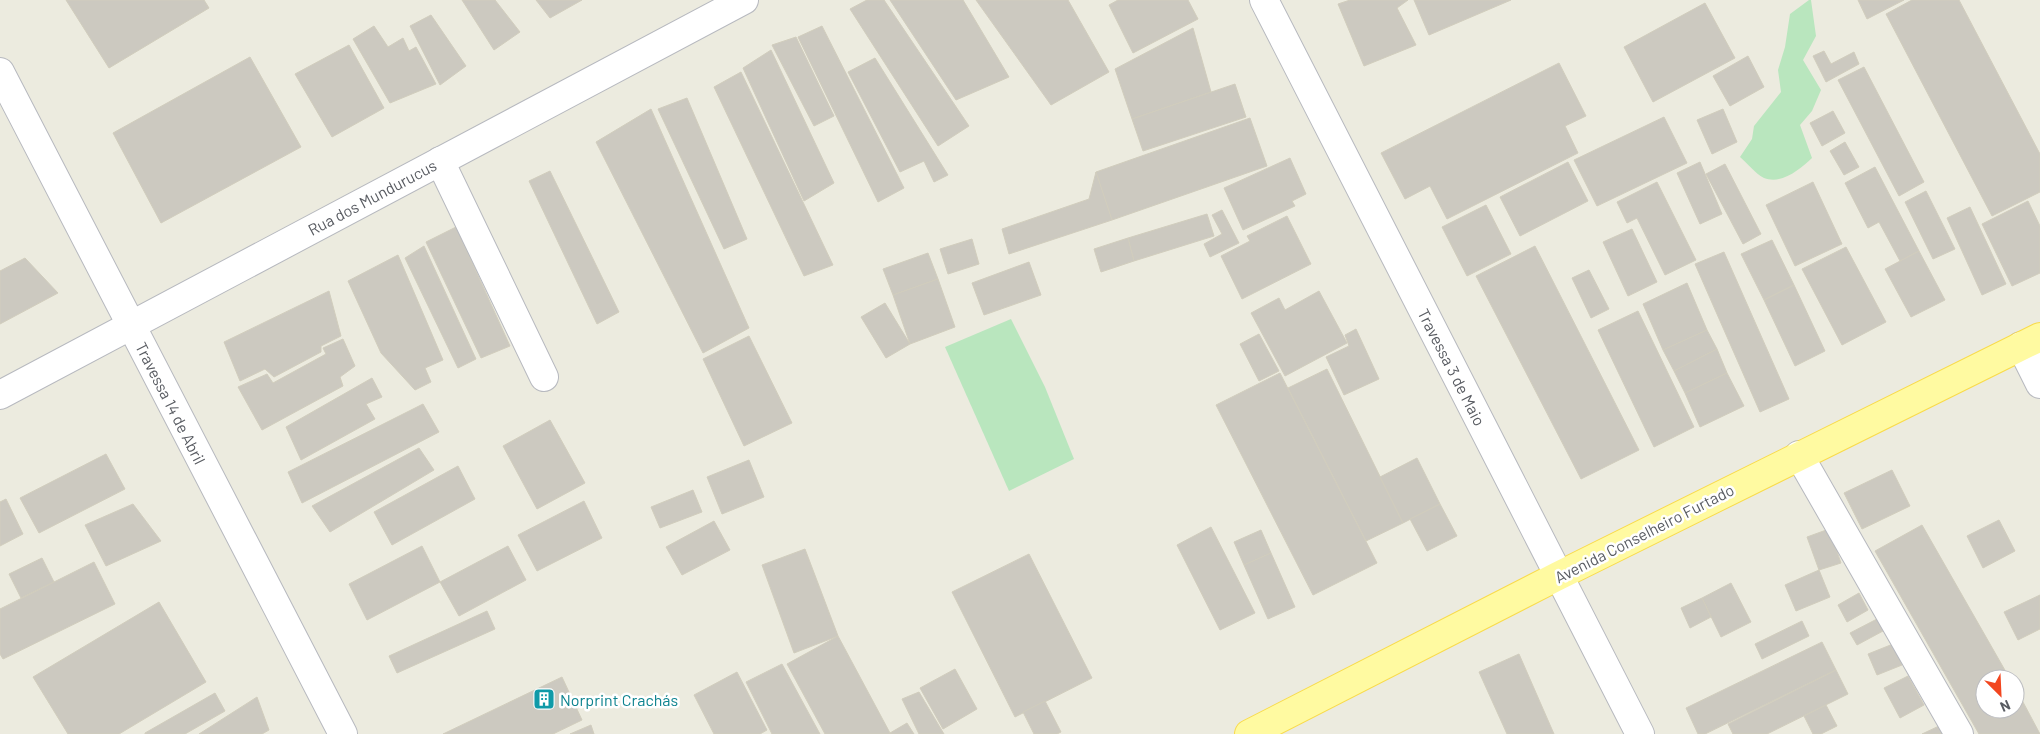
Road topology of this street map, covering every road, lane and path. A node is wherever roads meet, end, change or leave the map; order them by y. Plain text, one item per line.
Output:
1 (744, 0) edge
2 (1264, 0) edge
3 (0, 72) edge
4 (440, 161) junction
5 (132, 326) junction
6 (2030, 341) edge
7 (544, 377) dead end
8 (2040, 384) edge
9 (0, 395) edge
10 (1800, 455) junction
11 (1558, 576) junction
12 (343, 734) edge
13 (1249, 734) edge
14 (1640, 734) edge
15 (1959, 734) edge

1 - 4 street, Rua dos Mundurucus
2 - 11 street, Travessa 3 de Maio
3 - 5 street, Travessa 14 de Abril
4 - 5 street, Rua dos Mundurucus
4 - 7 street
5 - 9 street, Rua dos Mundurucus
5 - 12 street, Travessa 14 de Abril
6 - 8 street
6 - 10 main road, Avenida Conselheiro Furtado
10 - 11 main road, Avenida Conselheiro Furtado
10 - 15 street
11 - 13 main road, Avenida Conselheiro Furtado
11 - 14 street, Travessa 3 de Maio

